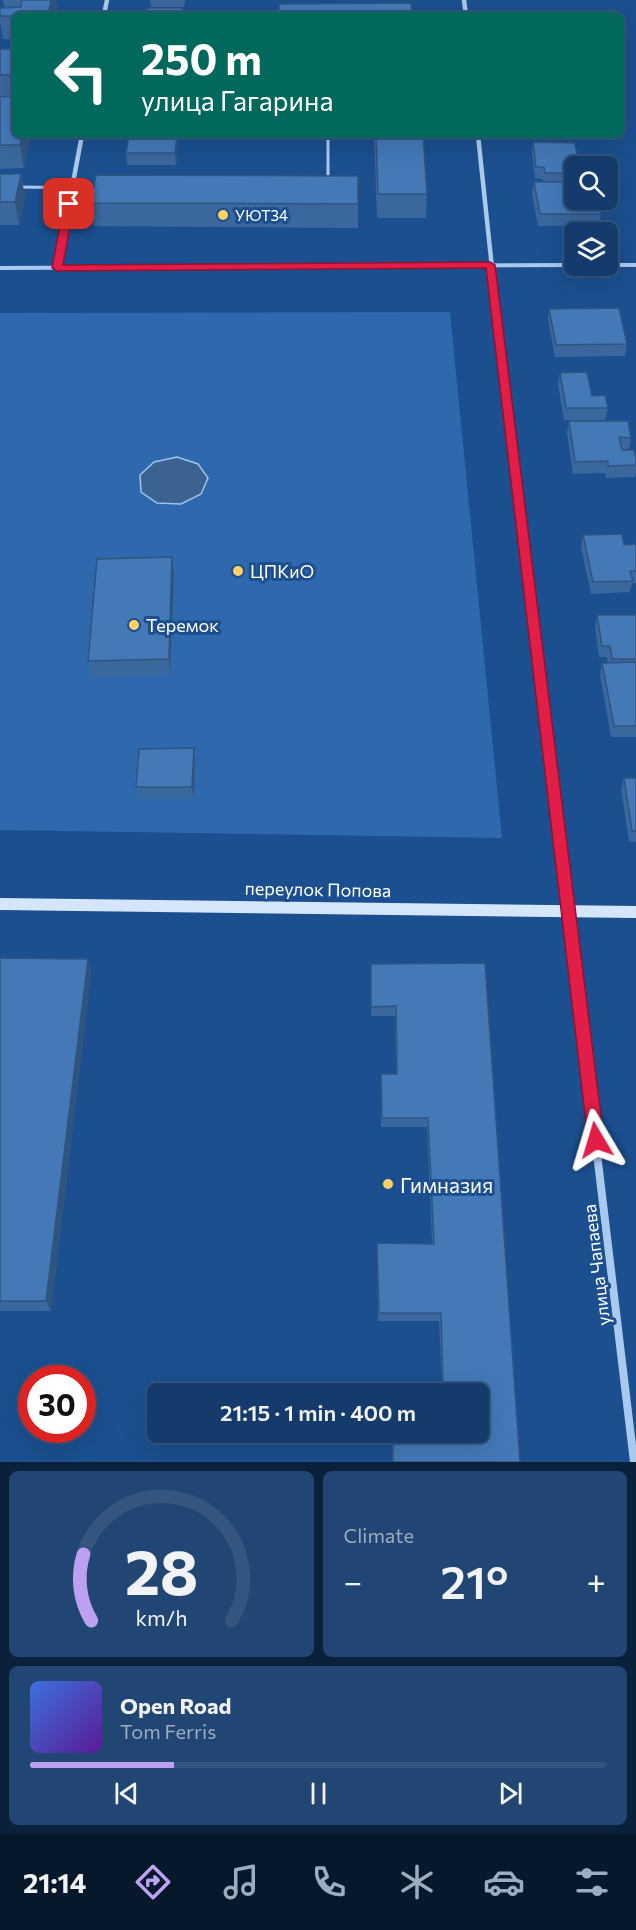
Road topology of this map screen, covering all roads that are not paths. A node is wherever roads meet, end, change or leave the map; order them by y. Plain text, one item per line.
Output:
1 (81, 138) edge
2 (328, 138) edge
3 (478, 138) edge
4 (11, 187) edge
5 (72, 188) junction
6 (107, 188) edge
7 (328, 188) edge
8 (490, 265) junction
9 (564, 265) edge
10 (618, 265) edge
11 (636, 265) edge
12 (0, 268) edge
13 (57, 268) junction
14 (0, 904) edge
15 (569, 911) junction
16 (636, 912) edge
17 (634, 1462) edge

1 - 5 street
2 - 7 lane
3 - 8 street, улица Чапаева
4 - 5 lane
5 - 6 lane
5 - 13 street
8 - 9 street
8 - 13 street
8 - 15 street, улица Чапаева
10 - 11 street
12 - 13 street
14 - 15 main road, переулок Попова
15 - 16 main road, переулок Попова
15 - 17 street, улица Чапаева

